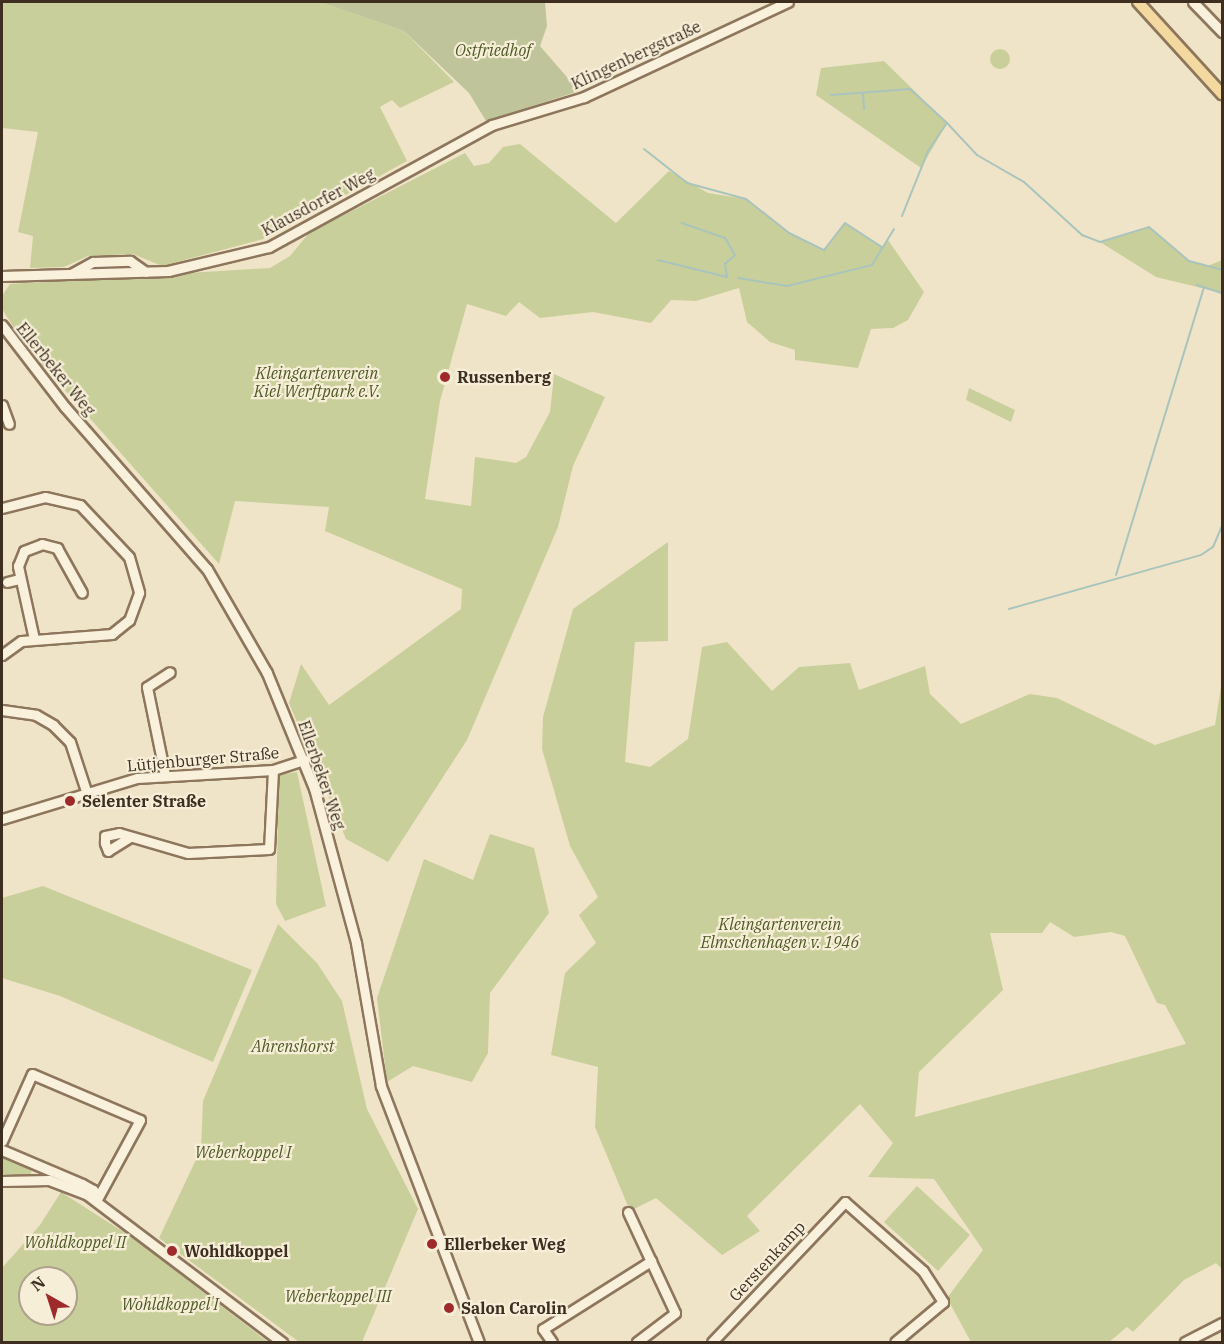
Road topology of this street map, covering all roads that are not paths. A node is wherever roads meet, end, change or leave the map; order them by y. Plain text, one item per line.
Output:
1 (789, 2) edge
2 (1138, 2) edge
3 (1193, 2) edge
4 (1222, 32) edge
5 (1222, 94) edge
6 (492, 125) joint
7 (2, 276) edge
8 (2, 326) edge
9 (2, 405) edge
10 (9, 424) dead end
11 (2, 508) edge
12 (19, 579) junction
13 (7, 582) dead end
14 (82, 593) dead end
15 (34, 639) junction
16 (2, 655) edge
17 (170, 672) dead end
18 (2, 710) edge
19 (304, 760) junction
20 (273, 770) junction
21 (165, 775) junction
22 (86, 791) junction
23 (2, 819) edge
24 (130, 837) dead end
25 (2, 1141) edge
26 (2, 1150) edge
27 (2, 1181) edge
28 (96, 1200) junction
29 (628, 1212) dead end
30 (651, 1261) junction
31 (1222, 1323) edge
32 (282, 1342) edge
33 (479, 1342) edge
34 (552, 1342) edge
35 (637, 1342) edge
36 (712, 1342) edge
37 (895, 1342) edge
38 (1185, 1342) edge

1 - 6 street, Klingenbergstraße
2 - 5 main road
3 - 4 street
6 - 7 street, Klausdorfer Weg
8 - 19 street, Ellerbeker Weg
9 - 10 street
11 - 15 street
12 - 13 street
12 - 14 street
12 - 15 street
15 - 16 street
17 - 21 street
18 - 22 street
19 - 20 street, Lütjenburger Straße
19 - 33 street, Ellerbeker Weg
20 - 21 street, Lütjenburger Straße
20 - 24 street
21 - 22 street, Lütjenburger Straße
22 - 23 street, Lütjenburger Straße
25 - 28 street
26 - 28 street
27 - 28 street
28 - 32 street
29 - 30 street
30 - 34 street
30 - 35 street
31 - 38 street
36 - 37 street, Gerstenkamp

